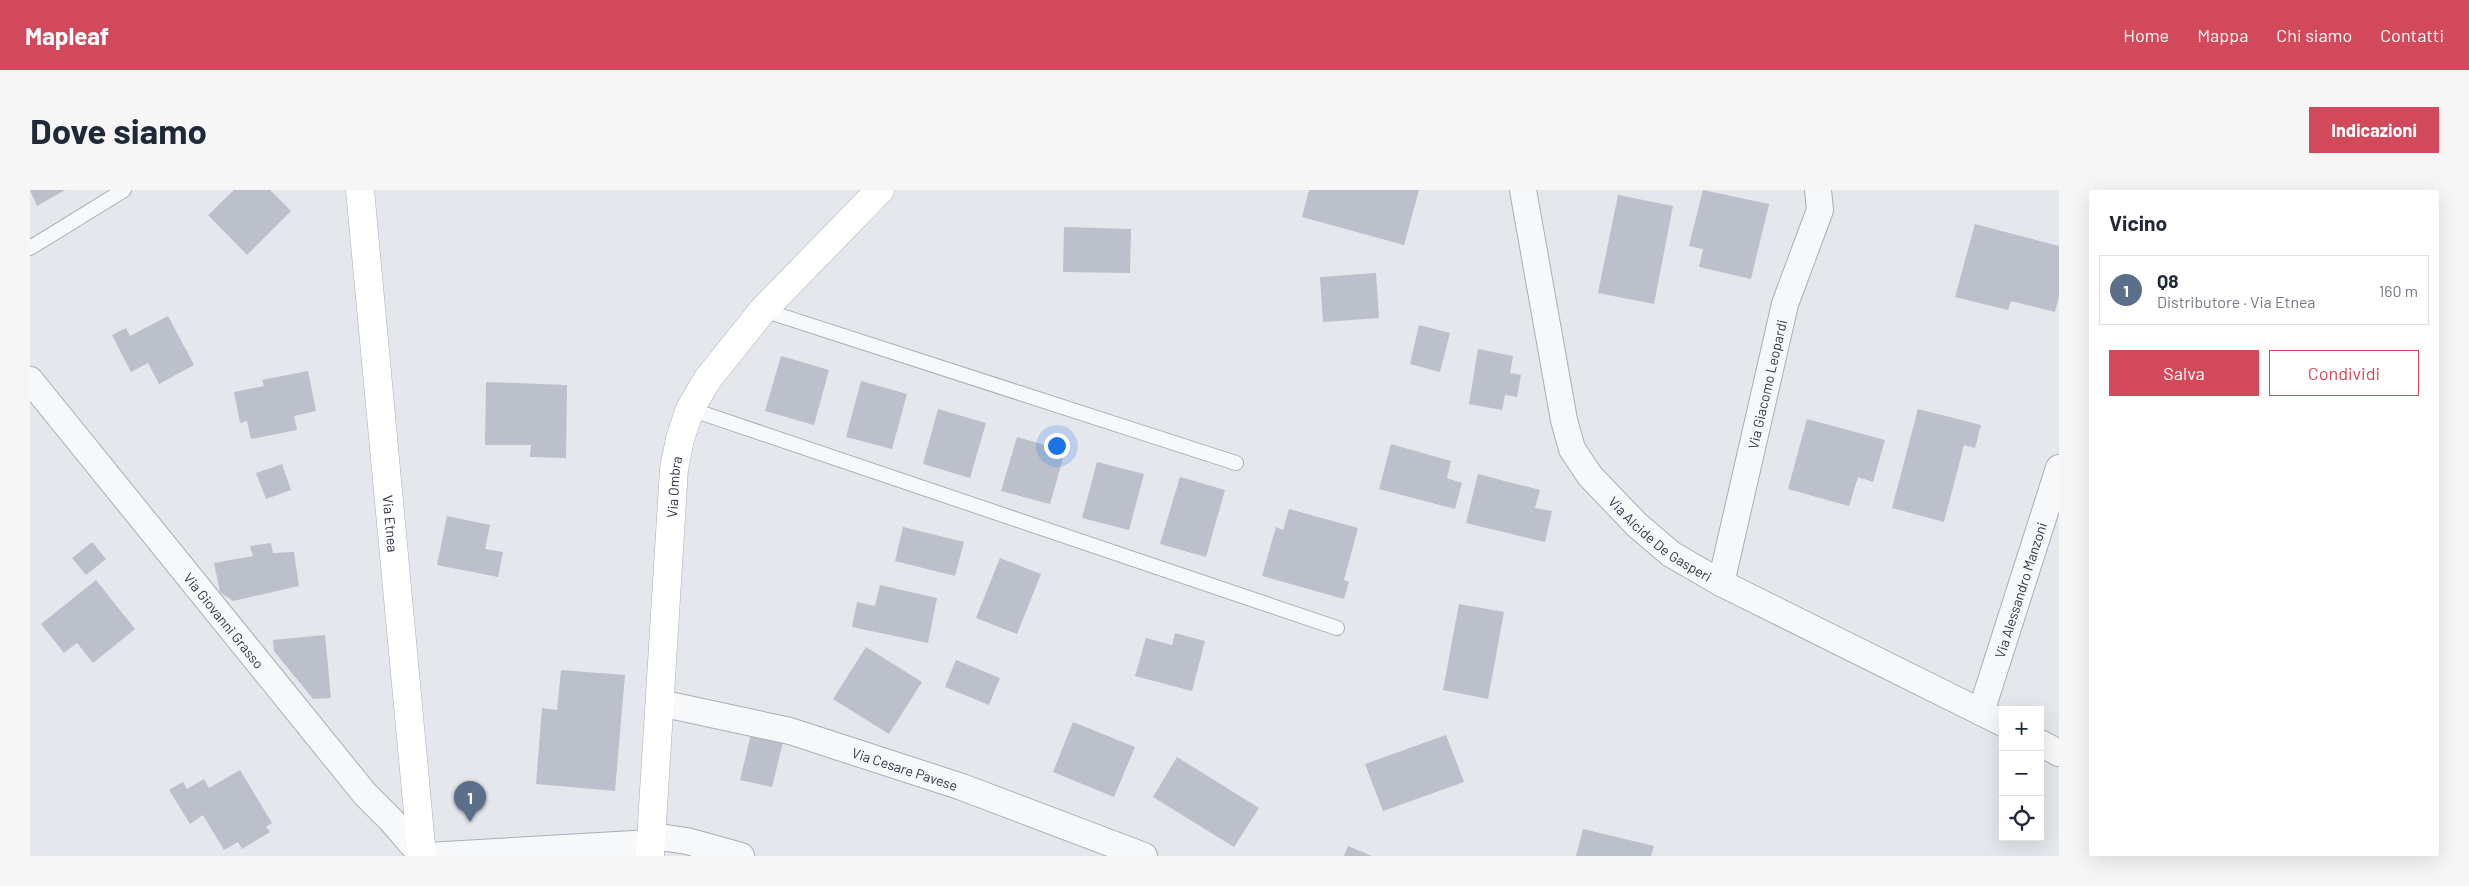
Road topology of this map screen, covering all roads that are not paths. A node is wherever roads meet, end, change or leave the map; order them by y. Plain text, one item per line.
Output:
1 (124, 190) edge
2 (360, 190) edge
3 (880, 190) edge
4 (1523, 190) edge
5 (1818, 190) edge
6 (30, 248) edge
7 (763, 310) junction
8 (30, 380) edge
9 (690, 409) junction
10 (1236, 463) dead end
11 (2059, 468) edge
12 (1722, 583) junction
13 (1337, 628) dead end
14 (660, 703) junction
15 (1992, 718) edge
16 (2044, 745) edge
17 (2059, 752) edge
18 (651, 845) edge
19 (422, 856) edge
20 (427, 856) edge
21 (741, 856) edge
22 (1144, 856) edge

1 - 6 lane
2 - 19 main road, Via Etnea
3 - 7 main road, Via Ombra
4 - 12 street, Via Alcide De Gasperi
5 - 12 street, Via Giacomo Leopardi
7 - 9 main road, Via Ombra
7 - 10 lane
8 - 19 street, Via Giovanni Grasso
9 - 13 lane
9 - 14 main road, Via Ombra
11 - 15 street, Via Alessandro Manzoni
12 - 15 street, Via Alcide De Gasperi
14 - 18 main road, Via Ombra
14 - 22 street, Via Cesare Pavese
16 - 17 street
18 - 20 street
18 - 21 street

